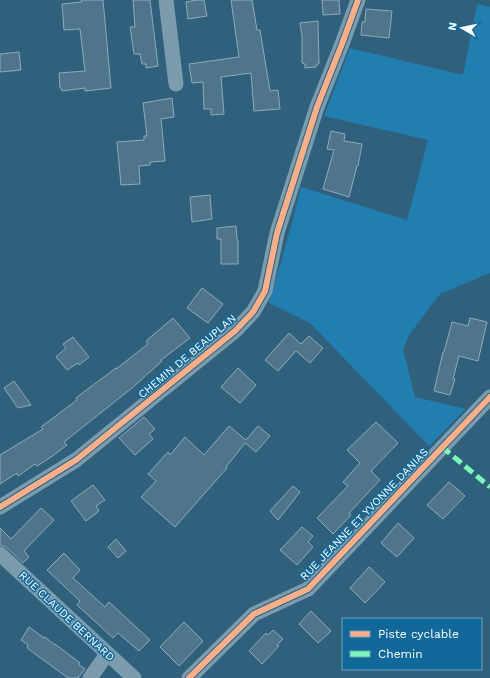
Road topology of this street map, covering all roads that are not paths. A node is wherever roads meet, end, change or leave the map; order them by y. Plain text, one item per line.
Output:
1 (166, 0) edge
2 (358, 0) edge
3 (176, 84) dead end
4 (490, 397) edge
5 (0, 507) edge
6 (0, 554) edge
7 (107, 654) junction
8 (90, 678) edge
9 (134, 678) edge
10 (189, 678) edge

1 - 3 street
2 - 5 street, CHEMIN DE BEAUPLAN
4 - 10 street, RUE JEANNE ET YVONNE DANIAS
6 - 7 street, RUE CLAUDE BERNARD
7 - 8 street
7 - 9 street, RUE CLAUDE BERNARD

